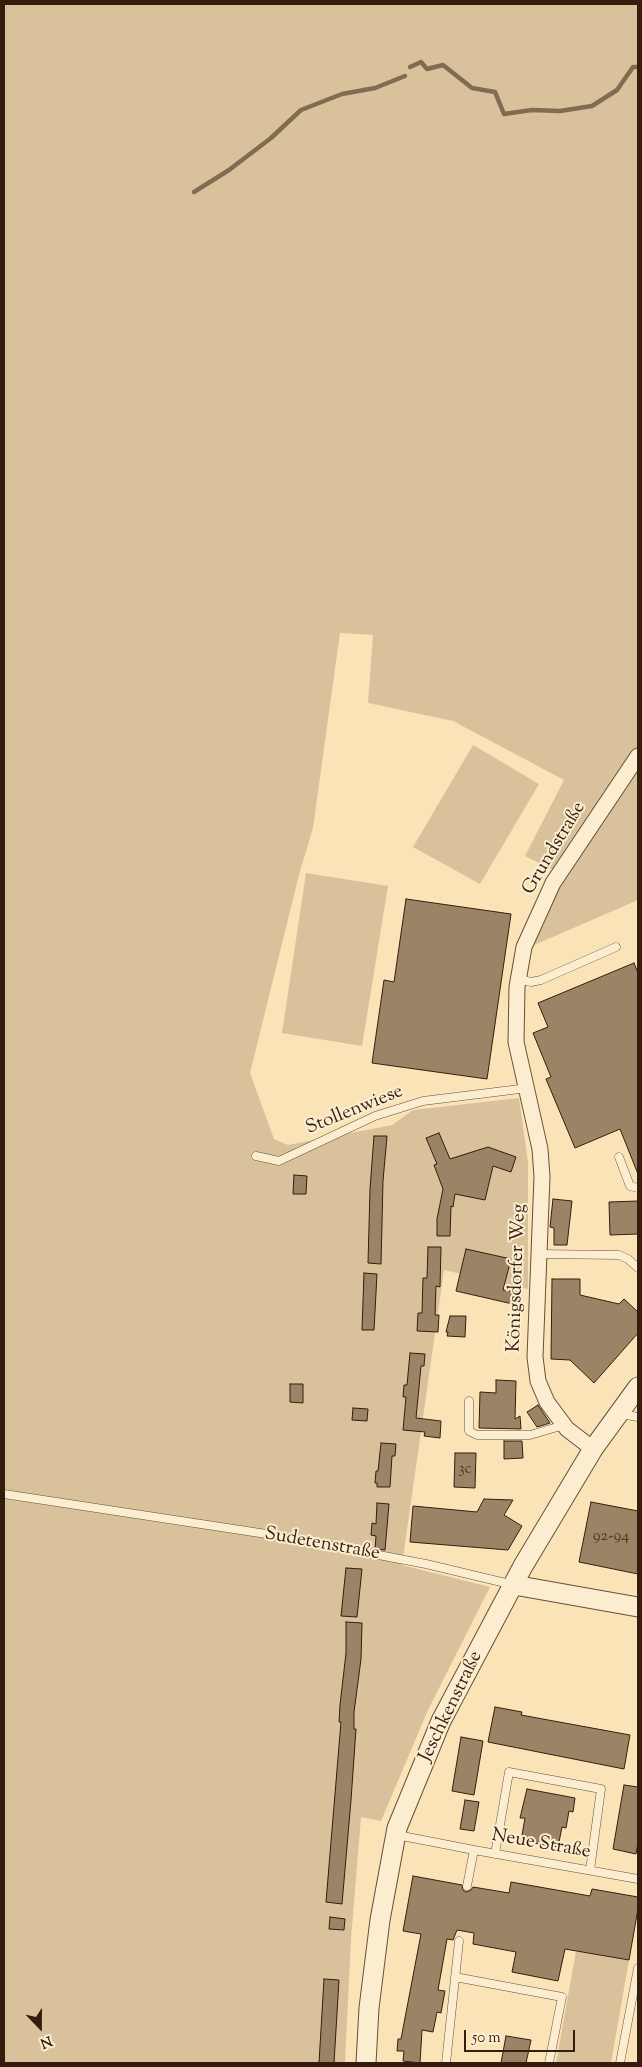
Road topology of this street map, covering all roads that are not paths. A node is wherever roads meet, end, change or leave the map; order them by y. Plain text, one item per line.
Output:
1 (638, 756) edge
2 (616, 947) dead end
3 (519, 979) junction
4 (528, 1088) junction
5 (256, 1156) dead end
6 (619, 1157) dead end
7 (638, 1188) edge
8 (539, 1254) junction
9 (638, 1268) edge
10 (638, 1387) edge
11 (469, 1401) dead end
12 (619, 1414) junction
13 (638, 1417) edge
14 (564, 1425) junction
15 (593, 1449) junction
16 (4, 1494) edge
17 (514, 1585) junction
18 (638, 1607) edge
19 (396, 1834) junction
20 (474, 1850) junction
21 (495, 1854) junction
22 (590, 1870) junction
23 (638, 1879) edge
24 (467, 1886) dead end
25 (459, 1941) dead end
26 (638, 1968) edge
27 (456, 1977) junction
28 (635, 1999) edge
29 (366, 2063) edge
30 (446, 2063) edge
31 (549, 2063) edge
32 (620, 2063) edge

1 - 3 street, Grundstraße
2 - 3 lane
3 - 4 street, Grundstraße
4 - 5 lane, Stollenwiese
4 - 8 street, Königsdorfer Weg
6 - 7 lane
8 - 9 lane
8 - 14 street, Königsdorfer Weg
10 - 12 street, Jeschkenstraße
11 - 14 lane
12 - 13 lane
12 - 15 street, Jeschkenstraße
14 - 15 street, Königsdorfer Weg
15 - 17 street, Jeschkenstraße
16 - 17 lane, Sudetenstraße
17 - 18 street, Sudetenstraße
17 - 19 street, Jeschkenstraße
19 - 20 lane
19 - 29 street, Jeschkenstraße
20 - 21 lane, Neue Straße
20 - 24 lane, Neue Straße
21 - 22 lane, Neue Straße
21 - 22 lane
22 - 23 lane, Neue Straße
25 - 27 lane
26 - 28 lane
27 - 30 lane
27 - 31 lane
28 - 32 lane

